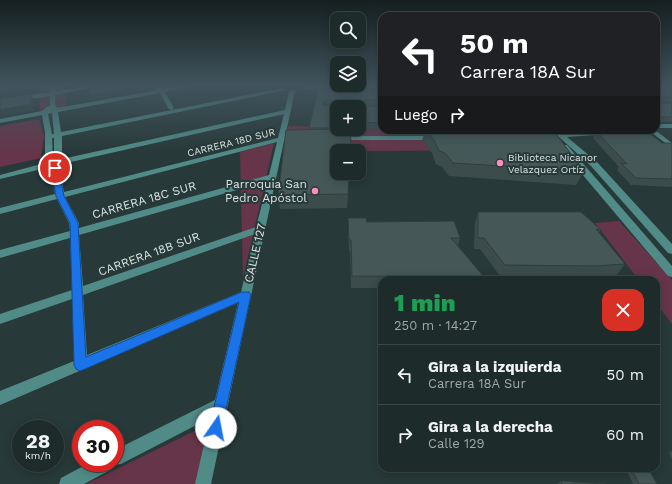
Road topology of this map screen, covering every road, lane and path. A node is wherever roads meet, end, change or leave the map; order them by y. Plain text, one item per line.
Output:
1 (61, 109) edge
2 (168, 109) edge
3 (176, 109) edge
4 (54, 110) junction
5 (287, 111) joint
6 (45, 114) junction
7 (0, 121) edge
8 (0, 126) edge
9 (660, 126) edge
10 (672, 126) edge
11 (57, 133) junction
12 (421, 134) edge
13 (549, 134) edge
14 (555, 134) edge
15 (555, 134) edge
16 (656, 134) edge
17 (48, 135) junction
18 (540, 136) edge
19 (281, 139) junction
20 (305, 139) edge
21 (672, 146) edge
22 (53, 164) junction
23 (0, 172) edge
24 (0, 177) edge
25 (272, 177) junction
26 (60, 196) junction
27 (0, 211) edge
28 (261, 229) junction
29 (74, 233) junction
30 (672, 250) edge
31 (0, 254) edge
32 (672, 273) edge
33 (77, 294) junction
34 (246, 295) junction
35 (0, 319) edge
36 (80, 365) junction
37 (0, 398) edge
38 (221, 405) junction
39 (124, 454) edge
40 (89, 472) edge
41 (66, 484) edge
42 (203, 484) edge

1 - 4 street
2 - 11 street
3 - 11 street
4 - 6 street
4 - 6 street
4 - 11 street
5 - 19 street, CALLE 127
5 - 22 street
6 - 7 street
6 - 8 street
6 - 17 street
9 - 10 street
11 - 17 street
11 - 22 street
12 - 12 street
13 - 18 street
14 - 30 street
15 - 32 street
16 - 21 street
17 - 22 street
19 - 20 street, CARRERA 18D SUR
19 - 25 street, CALLE 127
19 - 26 street, CARRERA 18D SUR
22 - 23 street
22 - 24 street
22 - 26 street
25 - 28 street, CALLE 127
25 - 29 street, CARRERA 18C SUR
26 - 27 street, CARRERA 18D SUR
26 - 29 street
28 - 33 street, CARRERA 18B SUR
28 - 34 street, CALLE 127
29 - 31 street, CARRERA 18C SUR
29 - 33 street
33 - 35 street, CARRERA 18B SUR
33 - 36 street
34 - 36 street
34 - 38 street, CALLE 127
36 - 37 street
38 - 39 street
38 - 42 street, CALLE 127
40 - 41 street

